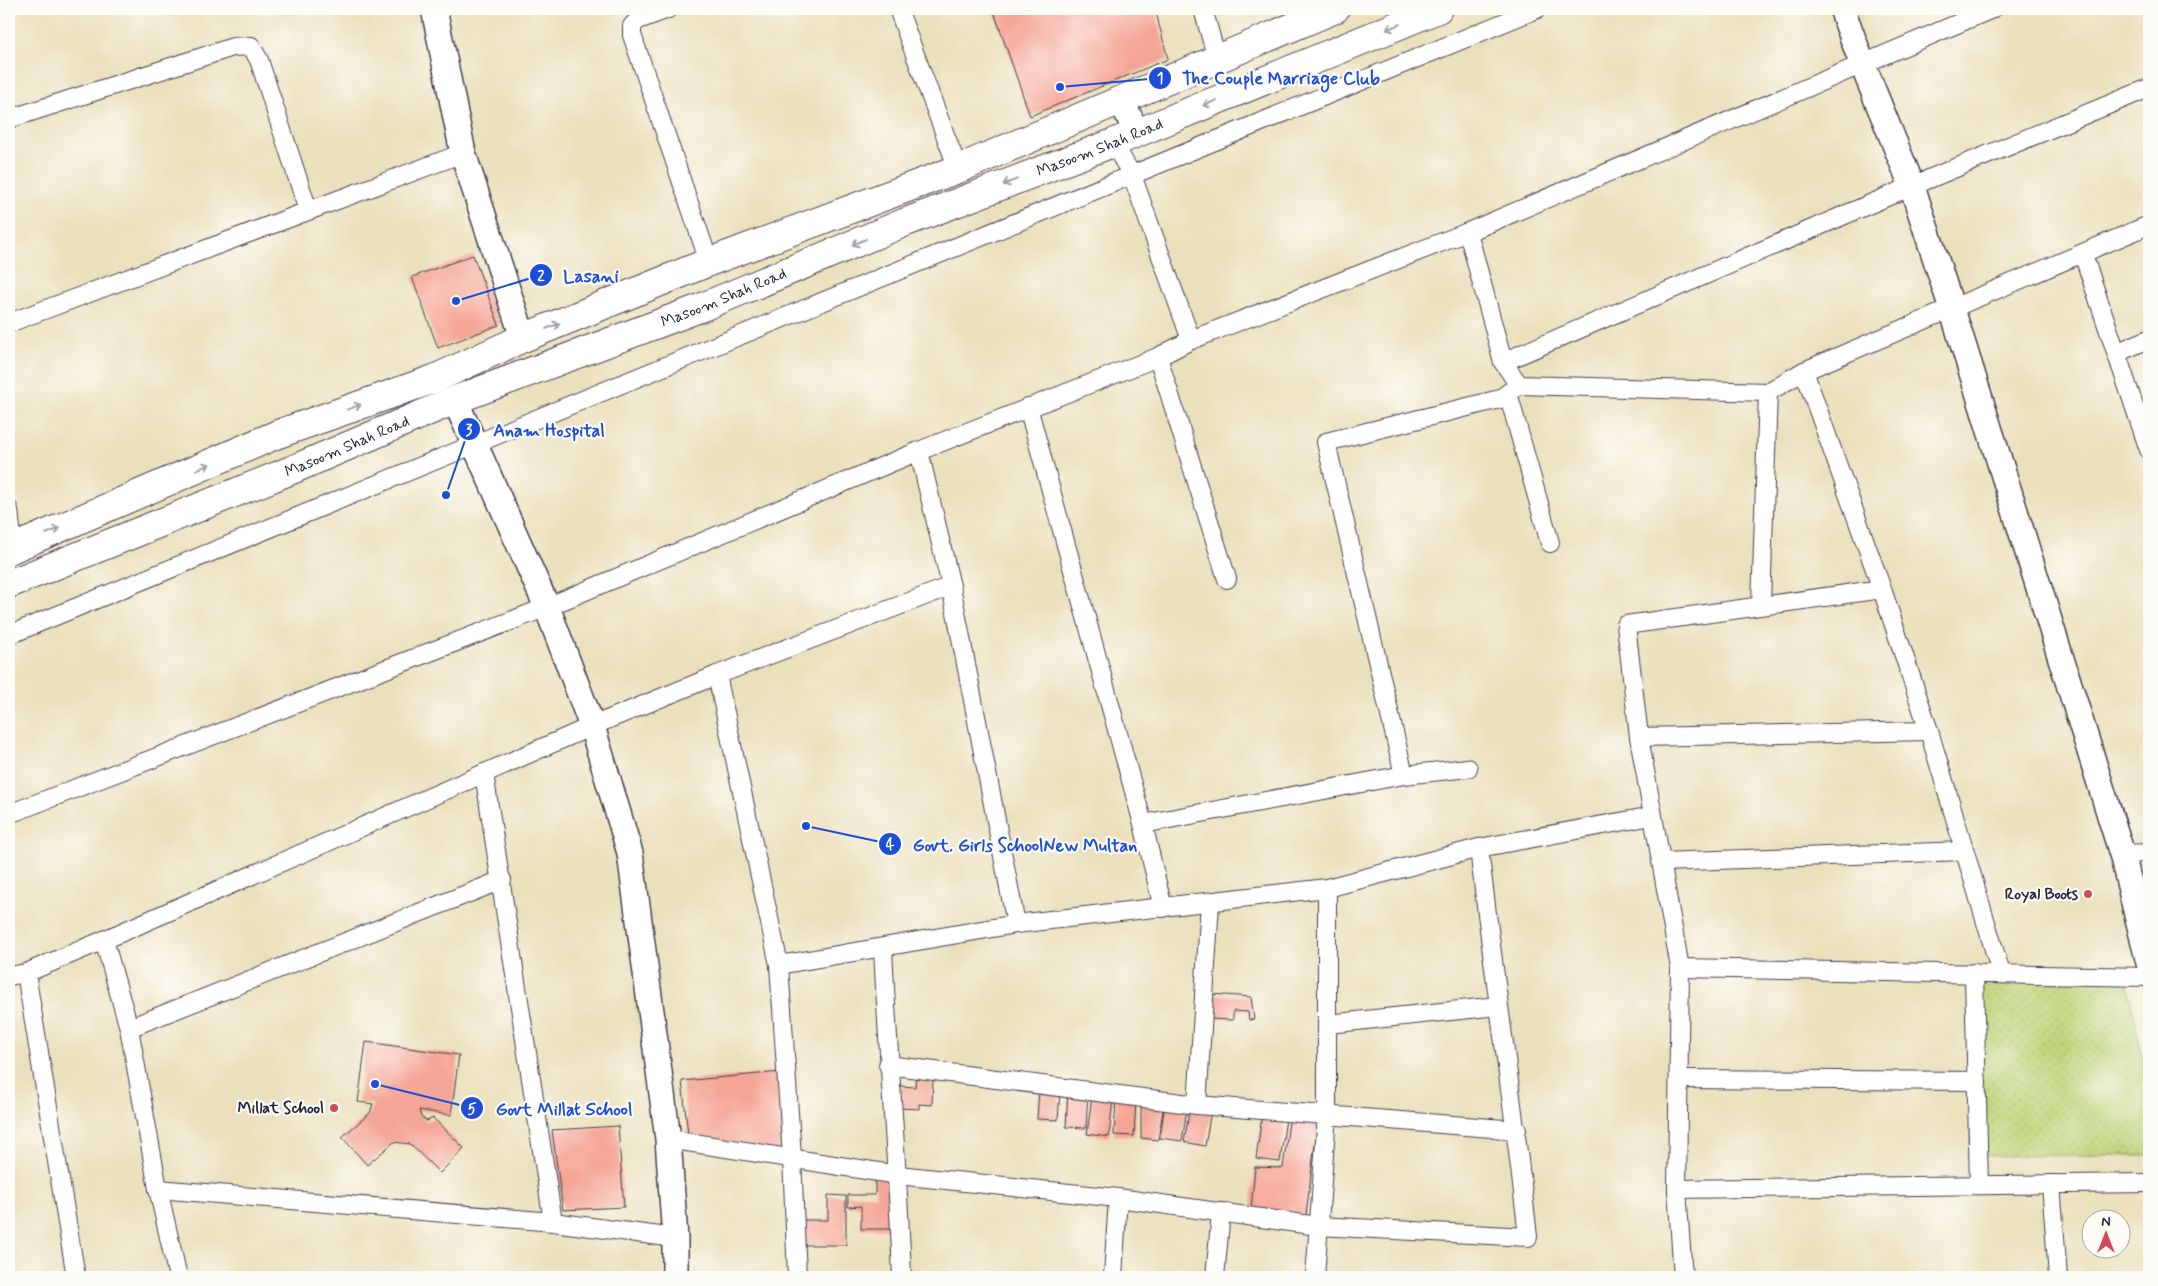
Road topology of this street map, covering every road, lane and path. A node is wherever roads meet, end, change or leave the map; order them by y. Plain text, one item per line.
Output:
1 (434, 9) edge
2 (668, 9) edge
3 (898, 9) edge
4 (1203, 9) edge
5 (1335, 9) edge
6 (1438, 9) edge
7 (1537, 9) edge
8 (1842, 9) edge
9 (1992, 9) edge
10 (1217, 59) junction
11 (1862, 64) junction
12 (2149, 88) edge
13 (1120, 100) junction
14 (9, 119) edge
15 (1125, 138) junction
16 (463, 153) junction
17 (958, 169) junction
18 (1132, 175) junction
19 (1912, 186) junction
20 (308, 210) junction
21 (2149, 225) edge
22 (1468, 232) junction
23 (2082, 254) junction
24 (710, 262) junction
25 (685, 274) junction
26 (700, 308) junction
27 (1952, 309) junction
28 (9, 323) edge
29 (523, 338) junction
30 (2149, 339) edge
31 (1191, 340) junction
32 (2116, 353) junction
33 (1158, 357) junction
34 (1503, 362) junction
35 (1804, 371) junction
36 (1514, 389) junction
37 (1768, 392) junction
38 (455, 400) junction
39 (1028, 407) junction
40 (278, 434) junction
41 (474, 445) junction
42 (2149, 450) edge
43 (919, 451) junction
44 (294, 469) junction
45 (9, 510) edge
46 (1550, 543) dead end
47 (11, 549) edge
48 (1227, 579) dead end
49 (9, 584) edge
50 (950, 586) junction
51 (1882, 589) junction
52 (1761, 605) junction
53 (547, 608) junction
54 (9, 635) edge
55 (717, 675) junction
56 (592, 726) junction
57 (1929, 731) junction
58 (1639, 737) junction
59 (1468, 768) dead end
60 (484, 773) junction
61 (1404, 775) junction
62 (9, 814) edge
63 (1652, 816) junction
64 (1143, 824) junction
65 (1479, 848) junction
66 (1964, 851) junction
67 (2149, 853) edge
68 (2122, 854) junction
69 (1661, 862) junction
70 (502, 880) junction
71 (1327, 888) junction
72 (1210, 903) junction
73 (1163, 908) junction
74 (1016, 924) junction
75 (104, 940) junction
76 (883, 948) junction
77 (2149, 962) edge
78 (779, 965) junction
79 (1680, 968) junction
80 (26, 972) junction
81 (1974, 972) junction
82 (2001, 974) junction
83 (9, 976) edge
84 (2149, 977) edge
85 (1498, 1006) junction
86 (1328, 1024) junction
87 (129, 1028) junction
88 (888, 1064) junction
89 (1679, 1079) junction
90 (1977, 1081) junction
91 (1197, 1105) junction
92 (1327, 1114) junction
93 (1517, 1130) junction
94 (668, 1139) junction
95 (792, 1158) junction
96 (898, 1175) junction
97 (2149, 1183) edge
98 (2051, 1184) junction
99 (1979, 1185) junction
100 (158, 1189) junction
101 (1677, 1189) junction
102 (1118, 1198) junction
103 (1220, 1212) junction
104 (553, 1222) junction
105 (1318, 1226) junction
106 (674, 1238) junction
107 (76, 1277) edge
108 (178, 1277) edge
109 (674, 1277) edge
110 (796, 1277) edge
111 (902, 1277) edge
112 (1113, 1277) edge
113 (1215, 1277) edge
114 (1315, 1277) edge
115 (1683, 1277) edge
116 (2058, 1277) edge

1 - 16 main road
2 - 24 street
3 - 17 street
4 - 10 street
5 - 10 main road, Masoom Shah Road
6 -> 15 main road, Masoom Shah Road
7 - 18 street
8 - 11 main road
9 - 11 street
10 - 13 main road, Masoom Shah Road
11 - 19 main road
11 - 22 street
12 - 19 street
13 - 15 main road
13 - 17 main road, Masoom Shah Road
14 - 20 street
15 - 18 street
15 -> 26 main road, Masoom Shah Road
16 - 20 street
16 - 29 main road
17 - 24 main road, Masoom Shah Road
18 - 31 street
18 - 41 street
19 - 27 main road
19 - 34 street
20 - 28 street
21 - 23 street
22 - 31 street
22 - 34 street
23 - 27 street
23 - 32 street
24 - 25 main road, Masoom Shah Road
25 - 26 main road
29 -> 25 main road, Masoom Shah Road
26 - 38 main road, Masoom Shah Road
27 - 35 street
27 - 68 main road
40 -> 29 main road, Masoom Shah Road
30 - 32 street
31 - 33 street
32 - 42 street
33 - 39 street
33 - 48 street
34 - 36 street
35 - 37 street
35 - 51 street
36 - 37 street
36 - 46 street
36 - 61 street
37 - 52 street
38 - 41 main road
38 - 44 main road, Masoom Shah Road
39 - 43 street
39 - 64 street
40 - 44 main road
47 -> 40 main road, Masoom Shah Road
41 - 53 main road
41 - 54 street
43 - 50 street
43 - 53 street
44 - 49 main road, Masoom Shah Road
45 - 47 street
50 - 55 street
50 - 74 street
51 - 52 street
51 - 57 street
52 - 58 street
53 - 56 main road
53 - 62 street
55 - 56 street
55 - 78 street
56 - 60 street
56 - 94 main road
57 - 58 street
57 - 66 street
58 - 63 street
59 - 61 street
60 - 70 street
60 - 75 street
61 - 64 street
63 - 65 street
63 - 69 street
64 - 73 street
65 - 71 street
65 - 85 street
66 - 69 street
66 - 82 street
67 - 68 street
68 - 77 main road
69 - 79 street
70 - 87 street
70 - 104 street
71 - 72 street
71 - 86 street
72 - 73 street
72 - 91 street
73 - 74 street
74 - 76 street
75 - 80 street
75 - 87 street
76 - 78 street
76 - 88 street
78 - 95 street
79 - 81 street
79 - 89 street
80 - 83 street
80 - 107 street
81 - 82 street
81 - 90 street
82 - 84 street
85 - 86 street
85 - 93 street
86 - 92 street
87 - 100 street
88 - 91 street
88 - 96 street
89 - 90 street
89 - 101 street
90 - 99 street
91 - 92 street
92 - 93 street
92 - 105 street
93 - 105 street
94 - 95 street
94 - 106 main road
95 - 96 street
95 - 110 street
96 - 102 street
96 - 111 street
97 - 98 street
98 - 99 street
98 - 116 street
99 - 101 street
100 - 104 street
100 - 108 street
101 - 115 street
102 - 103 street
102 - 112 street
103 - 105 street
103 - 113 street
104 - 106 street
105 - 114 street
106 - 109 main road

